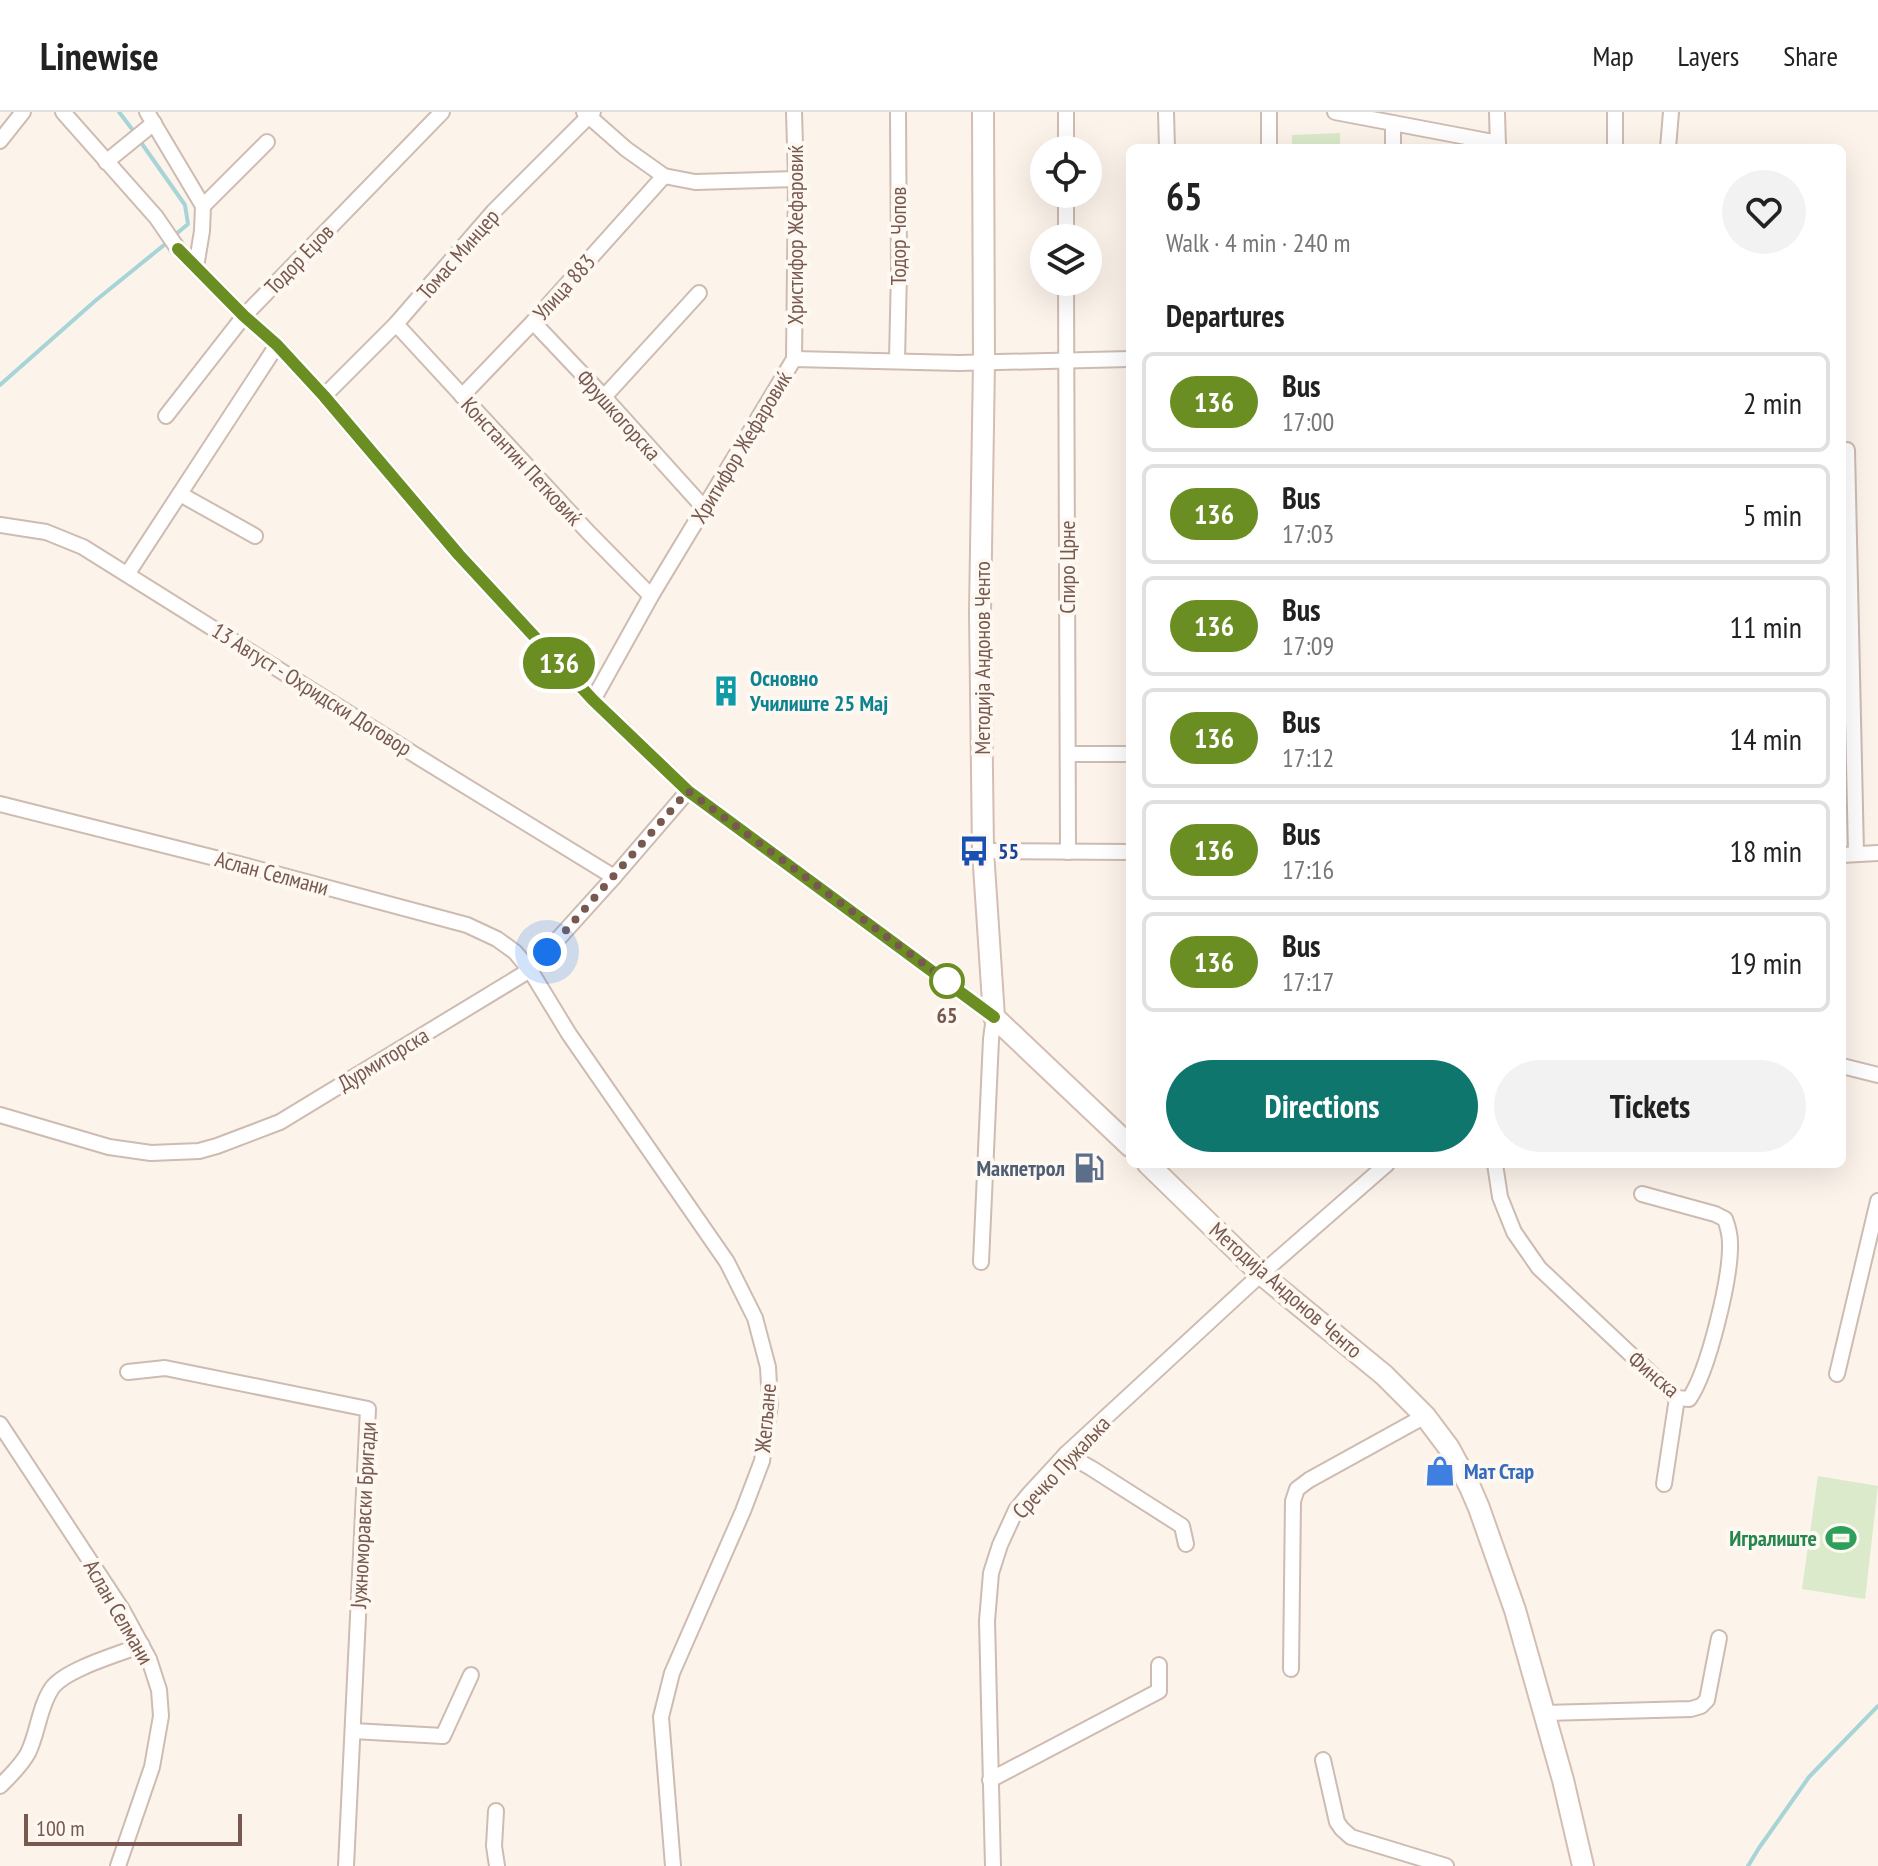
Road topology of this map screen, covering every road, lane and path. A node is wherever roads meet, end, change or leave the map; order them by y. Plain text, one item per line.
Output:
1 (23, 112) edge
2 (63, 112) edge
3 (442, 112) edge
4 (794, 112) edge
5 (898, 112) edge
6 (983, 112) edge
7 (1066, 112) edge
8 (1166, 112) edge
9 (1269, 112) edge
10 (1335, 112) edge
11 (1497, 112) edge
12 (1615, 112) edge
13 (1671, 112) edge
14 (589, 113) edge
15 (150, 121) edge
16 (1393, 123) junction
17 (1066, 136) edge
18 (0, 141) edge
19 (267, 142) dead end
20 (1167, 144) edge
21 (1269, 144) edge
22 (1393, 144) edge
23 (1489, 144) edge
24 (1498, 144) edge
25 (1615, 144) edge
26 (1668, 144) edge
27 (106, 162) junction
28 (664, 176) junction
29 (796, 179) junction
30 (203, 206) junction
31 (196, 267) junction
32 (699, 293) dead end
33 (1066, 296) edge
34 (244, 316) junction
35 (533, 322) junction
36 (396, 324) junction
37 (277, 345) junction
38 (794, 359) junction
39 (1126, 359) edge
40 (897, 360) junction
41 (1066, 360) junction
42 (984, 363) junction
43 (324, 396) junction
44 (462, 396) junction
45 (604, 397) junction
46 (166, 416) dead end
47 (1847, 450) dead end
48 (180, 494) junction
49 (705, 509) junction
50 (0, 525) edge
51 (255, 536) dead end
52 (128, 573) junction
53 (651, 596) junction
54 (593, 700) junction
55 (1068, 754) junction
56 (1126, 754) edge
57 (688, 791) junction
58 (0, 804) edge
59 (983, 851) junction
60 (1068, 852) junction
61 (1126, 852) edge
62 (1878, 853) edge
63 (1849, 854) edge
64 (614, 877) junction
65 (530, 970) junction
66 (994, 1017) junction
67 (1846, 1067) edge
68 (1878, 1075) edge
69 (0, 1115) edge
70 (1126, 1142) edge
71 (1152, 1168) edge
72 (1382, 1168) edge
73 (1496, 1168) edge
74 (1642, 1194) dead end
75 (1878, 1201) edge
76 (981, 1262) dead end
77 (1261, 1274) junction
78 (128, 1372) dead end
79 (1837, 1374) dead end
80 (1677, 1398) junction
81 (1425, 1416) junction
82 (0, 1424) edge
83 (1066, 1454) junction
84 (1664, 1484) dead end
85 (1186, 1544) dead end
86 (1719, 1638) dead end
87 (142, 1645) junction
88 (1159, 1665) dead end
89 (1291, 1669) dead end
90 (471, 1675) dead end
91 (1545, 1713) junction
92 (353, 1731) junction
93 (1323, 1760) dead end
94 (990, 1780) junction
95 (0, 1786) edge
96 (496, 1811) dead end
97 (1401, 1860) edge
98 (118, 1866) edge
99 (346, 1866) edge
100 (497, 1866) edge
101 (673, 1866) edge
102 (993, 1866) edge
103 (1446, 1866) edge
104 (1583, 1866) edge

1 - 18 street
2 - 27 street
3 - 34 street, Тодор Еџов
4 - 29 street, Христифор Жефаровиќ
5 - 40 street, Тодор Чопов
6 - 42 main road, Методија Андонов Ченто
7 - 17 street
8 - 20 street
9 - 21 street
10 - 16 street
11 - 24 street
12 - 25 street
13 - 26 street
14 - 28 street
14 - 36 street, Томас Минцер
15 - 27 street
15 - 30 street
16 - 22 street
16 - 23 street
19 - 30 street
27 - 31 street
28 - 29 street
28 - 35 street, Улица 883
29 - 38 street, Христифор Жефаровиќ
30 - 31 street
31 - 34 street
32 - 45 street
33 - 41 street, Спиро Црне
34 - 37 street
34 - 46 street, Тодор Еџов
35 - 44 street, Улица 883
35 - 45 street, Фрушкогорска
36 - 43 street, Томас Минцер
36 - 44 street, Константин Петковиќ
37 - 43 street
37 - 48 street
38 - 40 street, Хритифор Жефаровиќ
38 - 49 street, Хритифор Жефаровиќ
39 - 41 street, Хритифор Жефаровиќ
40 - 42 street, Хритифор Жефаровиќ
41 - 42 street, Хритифор Жефаровиќ
41 - 55 street, Спиро Црне
42 - 59 main road, Методија Андонов Ченто
43 - 54 street
44 - 53 street, Константин Петковиќ
45 - 49 street, Фрушкогорска
47 - 63 street
48 - 51 street
48 - 52 street
49 - 53 street, Хритифор Жефаровиќ
50 - 52 street, 13 Август - Охридски Договор
52 - 64 street, 13 Август - Охридски Договор
53 - 54 street, Хритифор Жефаровиќ
54 - 57 street
55 - 56 street
55 - 60 street, Спиро Црне
57 - 64 street, Дурмиторска
57 - 66 street
58 - 65 street, Аслан Селмани
59 - 60 street
59 - 66 main road, Методија Андонов Ченто
60 - 61 street
62 - 63 street
64 - 65 street, Дурмиторска
65 - 69 street, Дурмиторска
65 - 101 street, Жегљане
66 - 70 main road
66 - 76 street
67 - 68 street
71 - 77 main road, Методија Андонов Ченто
72 - 77 street
73 - 80 street, Финска
74 - 80 street, Финска
75 - 79 street
77 - 81 main road, Методија Андонов Ченто
77 - 83 street, Сречко Пужаљка
78 - 92 street, Јужноморавски Бригади
80 - 84 street
81 - 89 street
81 - 91 main road, Методија Андонов Ченто
82 - 87 street, Аслан Селмани
83 - 85 street
83 - 94 street, Сречко Пужаљка
86 - 91 street
87 - 95 street
87 - 98 street, Аслан Селмани
88 - 94 street
90 - 92 street
91 - 104 main road, Методија Андонов Ченто
92 - 99 street, Јужноморавски Бригади
93 - 97 street
94 - 102 street, Сречко Пужаљка
96 - 100 street
97 - 103 street

